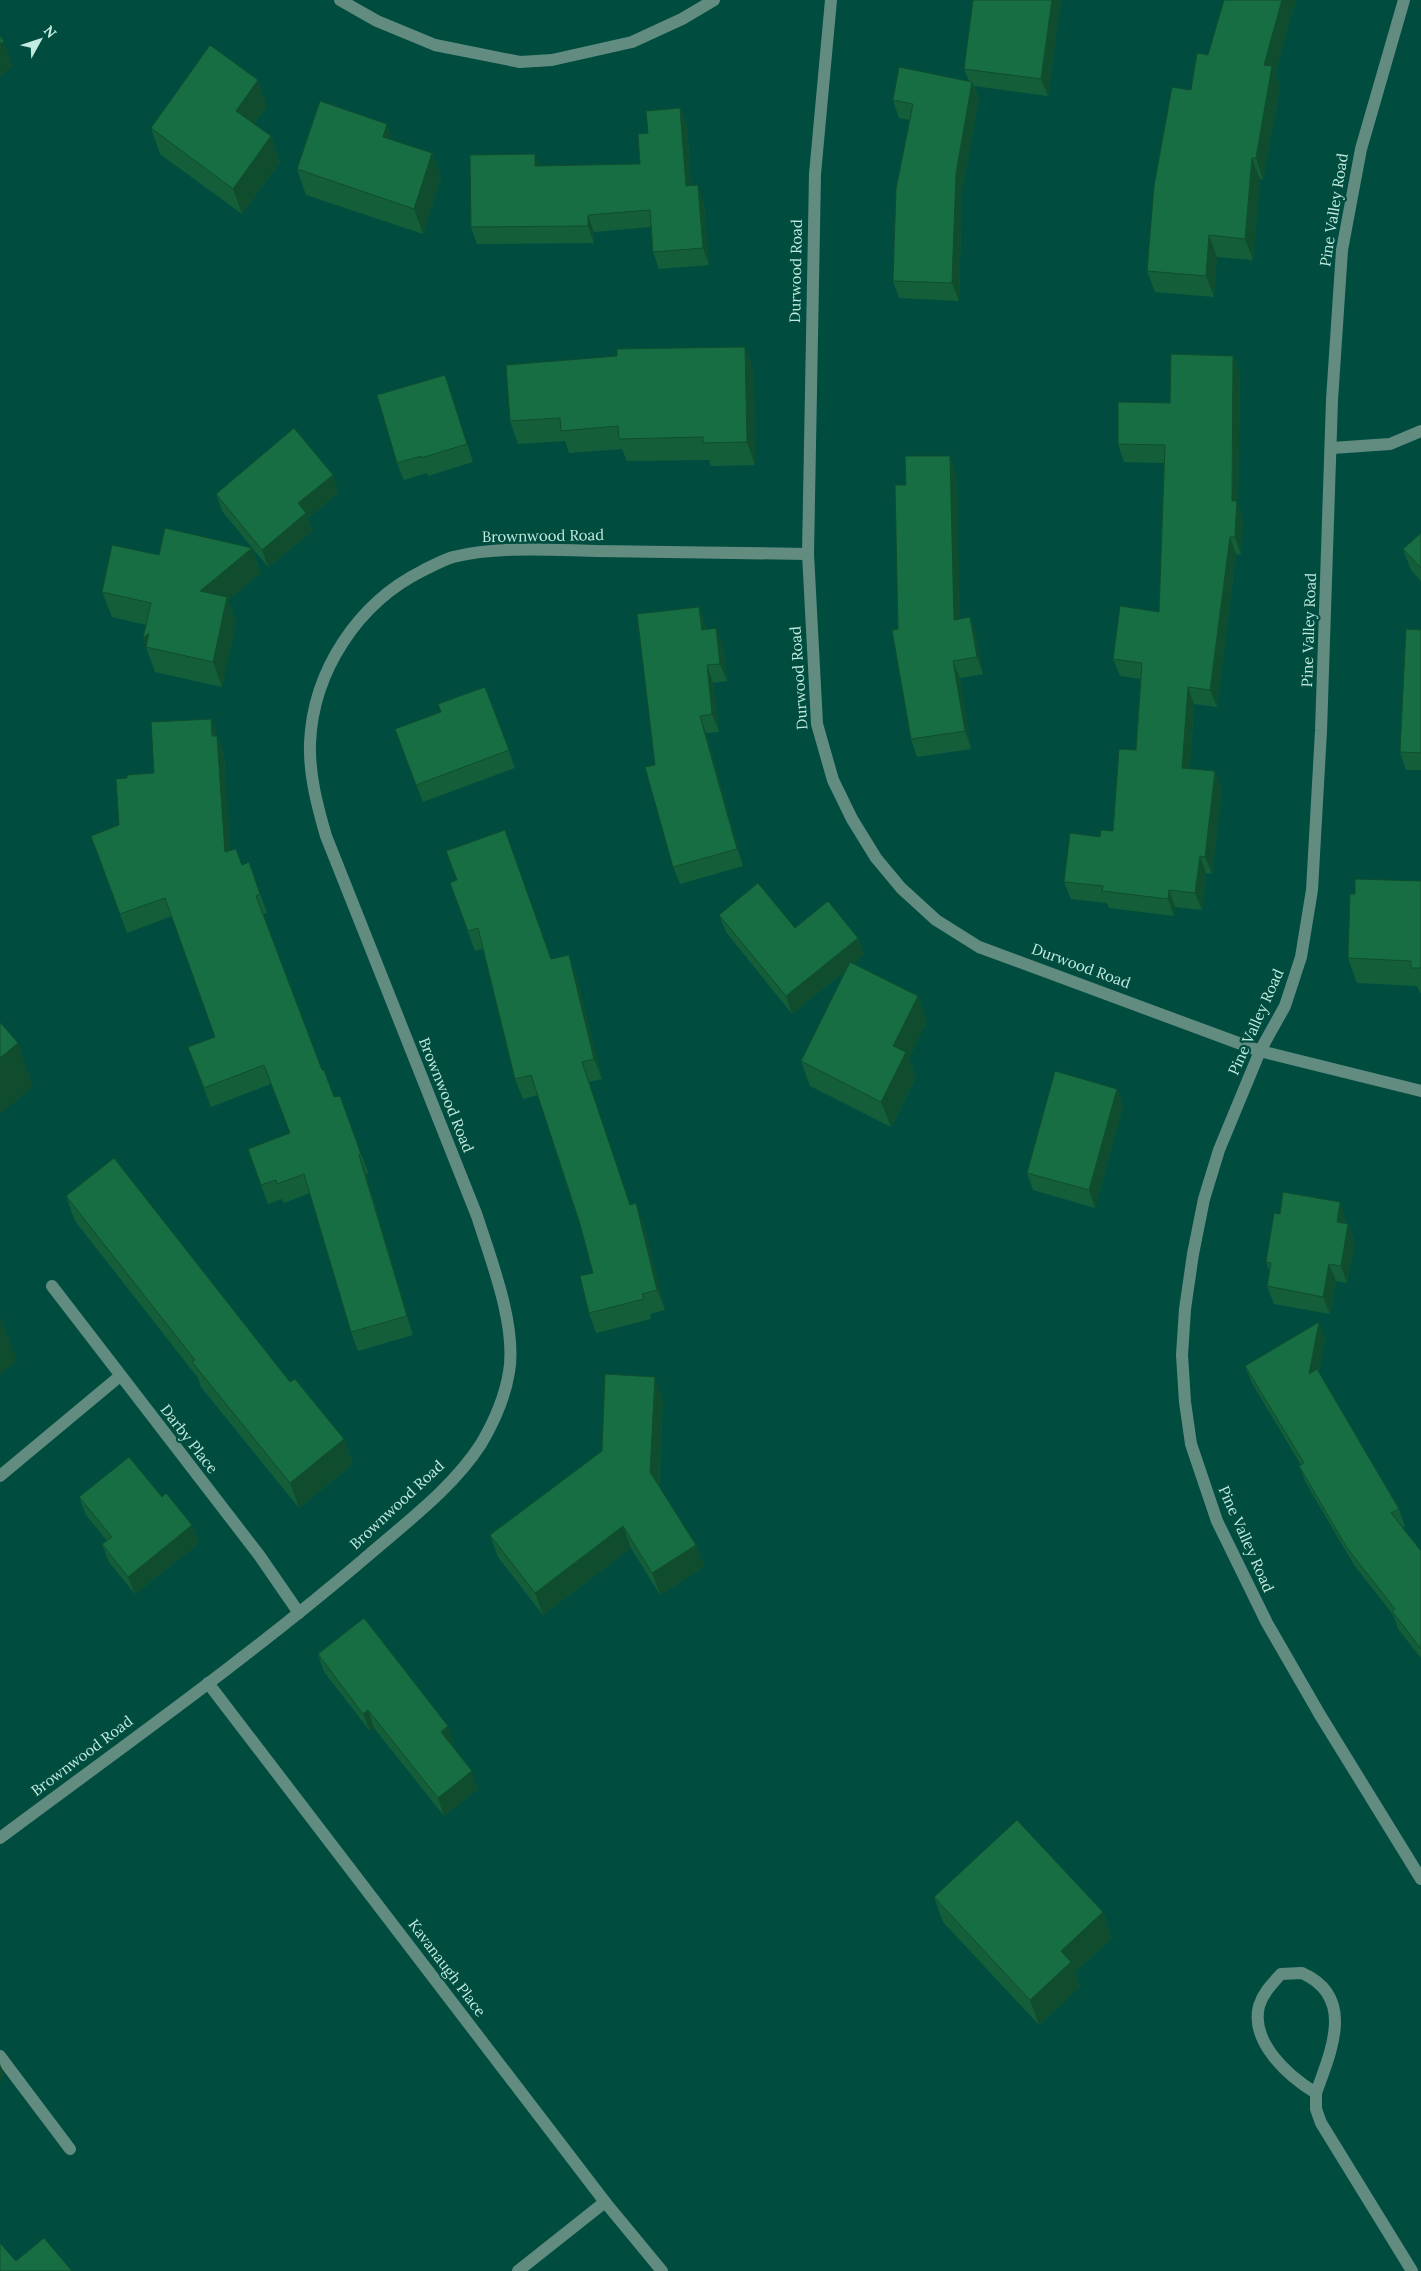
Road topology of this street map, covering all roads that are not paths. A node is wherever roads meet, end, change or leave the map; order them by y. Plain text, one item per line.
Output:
1 (340, 0) edge
2 (714, 0) edge
3 (831, 0) edge
4 (1404, 0) edge
5 (1421, 431) edge
6 (1332, 448) junction
7 (808, 554) junction
8 (1260, 1051) junction
9 (1421, 1091) edge
10 (52, 1286) dead end
11 (120, 1376) junction
12 (0, 1476) edge
13 (299, 1613) junction
14 (208, 1683) junction
15 (0, 1838) edge
16 (1421, 1879) edge
17 (0, 2056) edge
18 (1316, 2092) junction
19 (70, 2149) dead end
20 (606, 2202) junction
21 (518, 2271) edge
22 (662, 2271) edge
23 (1412, 2271) edge

1 - 2 street
3 - 7 street, Durwood Road
4 - 6 street, Pine Valley Road
5 - 6 street
6 - 8 street, Pine Valley Road
7 - 8 street, Durwood Road
7 - 13 street, Brownwood Road
8 - 9 street, Durwood Road
8 - 16 street, Pine Valley Road
10 - 11 street, Darby Place
11 - 12 street
11 - 13 street, Darby Place
13 - 14 street, Brownwood Road
14 - 15 street, Brownwood Road
14 - 20 street, Kavanaugh Place
17 - 19 street
18 - 18 street
18 - 23 street
20 - 21 street
20 - 22 street, Kavanaugh Place

